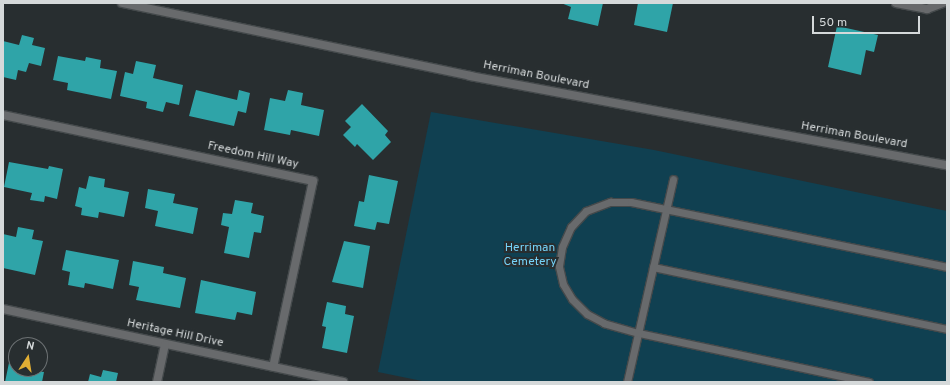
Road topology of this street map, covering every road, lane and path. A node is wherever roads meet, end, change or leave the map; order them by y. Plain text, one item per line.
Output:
1 (122, 3) edge
2 (896, 3) edge
3 (943, 3) edge
4 (3, 115) edge
5 (947, 165) edge
6 (673, 179) dead end
7 (666, 209) junction
8 (653, 267) junction
9 (947, 267) edge
10 (3, 310) edge
11 (947, 329) edge
12 (638, 333) junction
13 (165, 345) junction
14 (273, 366) junction
15 (157, 382) edge
16 (343, 382) edge
17 (627, 382) edge
18 (869, 382) edge

1 - 5 street, Herriman Boulevard
2 - 3 street
4 - 14 street, Freedom Hill Way
6 - 7 lane
7 - 8 lane
7 - 9 lane
7 - 12 lane
8 - 11 lane
8 - 12 lane
10 - 13 street, Heritage Hill Drive
12 - 17 lane
12 - 18 lane
13 - 14 street, Heritage Hill Drive
13 - 15 street
14 - 16 street, Heritage Hill Drive

